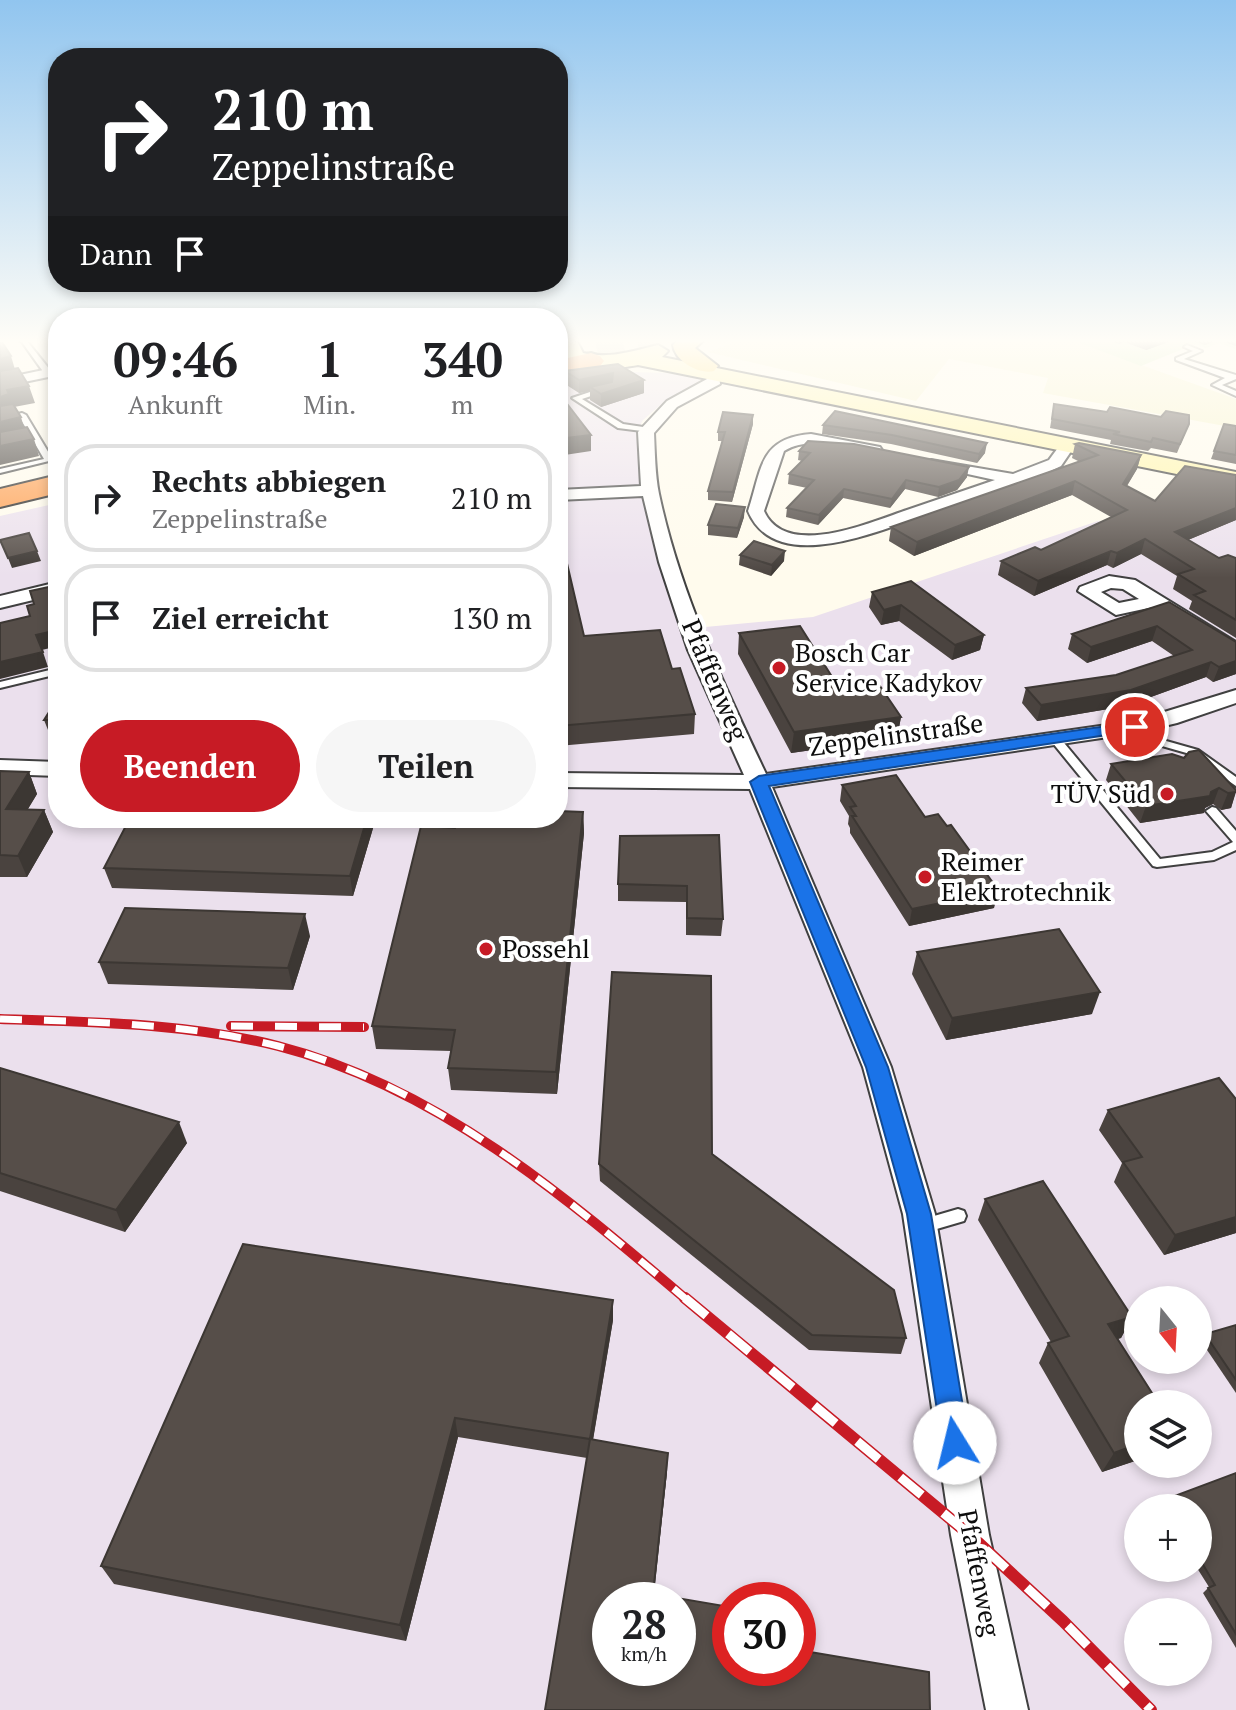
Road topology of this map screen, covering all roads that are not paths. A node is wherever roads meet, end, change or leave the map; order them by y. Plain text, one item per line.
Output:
1 (24, 419) edge
2 (609, 419) edge
3 (656, 419) edge
4 (945, 419) edge
5 (647, 430) junction
6 (35, 438) junction
7 (24, 441) edge
8 (1068, 444) junction
9 (895, 454) edge
10 (48, 458) edge
11 (48, 460) edge
12 (925, 461) edge
13 (0, 471) edge
14 (48, 479) edge
15 (1012, 479) junction
16 (1236, 479) edge
17 (48, 486) edge
18 (650, 491) junction
19 (0, 494) edge
20 (48, 494) edge
21 (568, 495) edge
22 (0, 505) edge
23 (48, 590) edge
24 (1156, 601) dead end
25 (0, 602) edge
26 (1236, 651) edge
27 (48, 673) edge
28 (0, 685) edge
29 (1235, 698) edge
30 (1140, 732) junction
31 (1056, 740) junction
32 (1164, 759) edge
33 (0, 767) edge
34 (48, 769) edge
35 (568, 780) edge
36 (759, 782) junction
37 (1236, 782) edge
38 (1212, 811) edge
39 (1236, 839) edge
40 (1236, 845) edge
41 (958, 1216) dead end
42 (921, 1226) junction
43 (1007, 1710) edge

1 - 6 lane
2 - 5 lane
3 - 5 street
4 - 8 main road
5 - 18 street, Pfaffenweg
6 - 7 lane
6 - 10 lane
8 - 15 street
8 - 16 main road
9 - 15 street
11 - 13 lane
12 - 15 street
14 - 19 highway
17 - 19 highway
18 - 21 street
18 - 36 street, Pfaffenweg
20 - 22 highway
23 - 25 street
24 - 26 street
27 - 28 lane
29 - 30 street, Zeppelinstraße
30 - 31 street, Zeppelinstraße
30 - 32 lane
30 - 37 lane
31 - 36 street, Zeppelinstraße
31 - 40 lane
33 - 34 street
35 - 36 street, Zeppelinstraße
36 - 42 street, Pfaffenweg
38 - 39 lane
41 - 42 lane
42 - 43 street, Pfaffenweg

